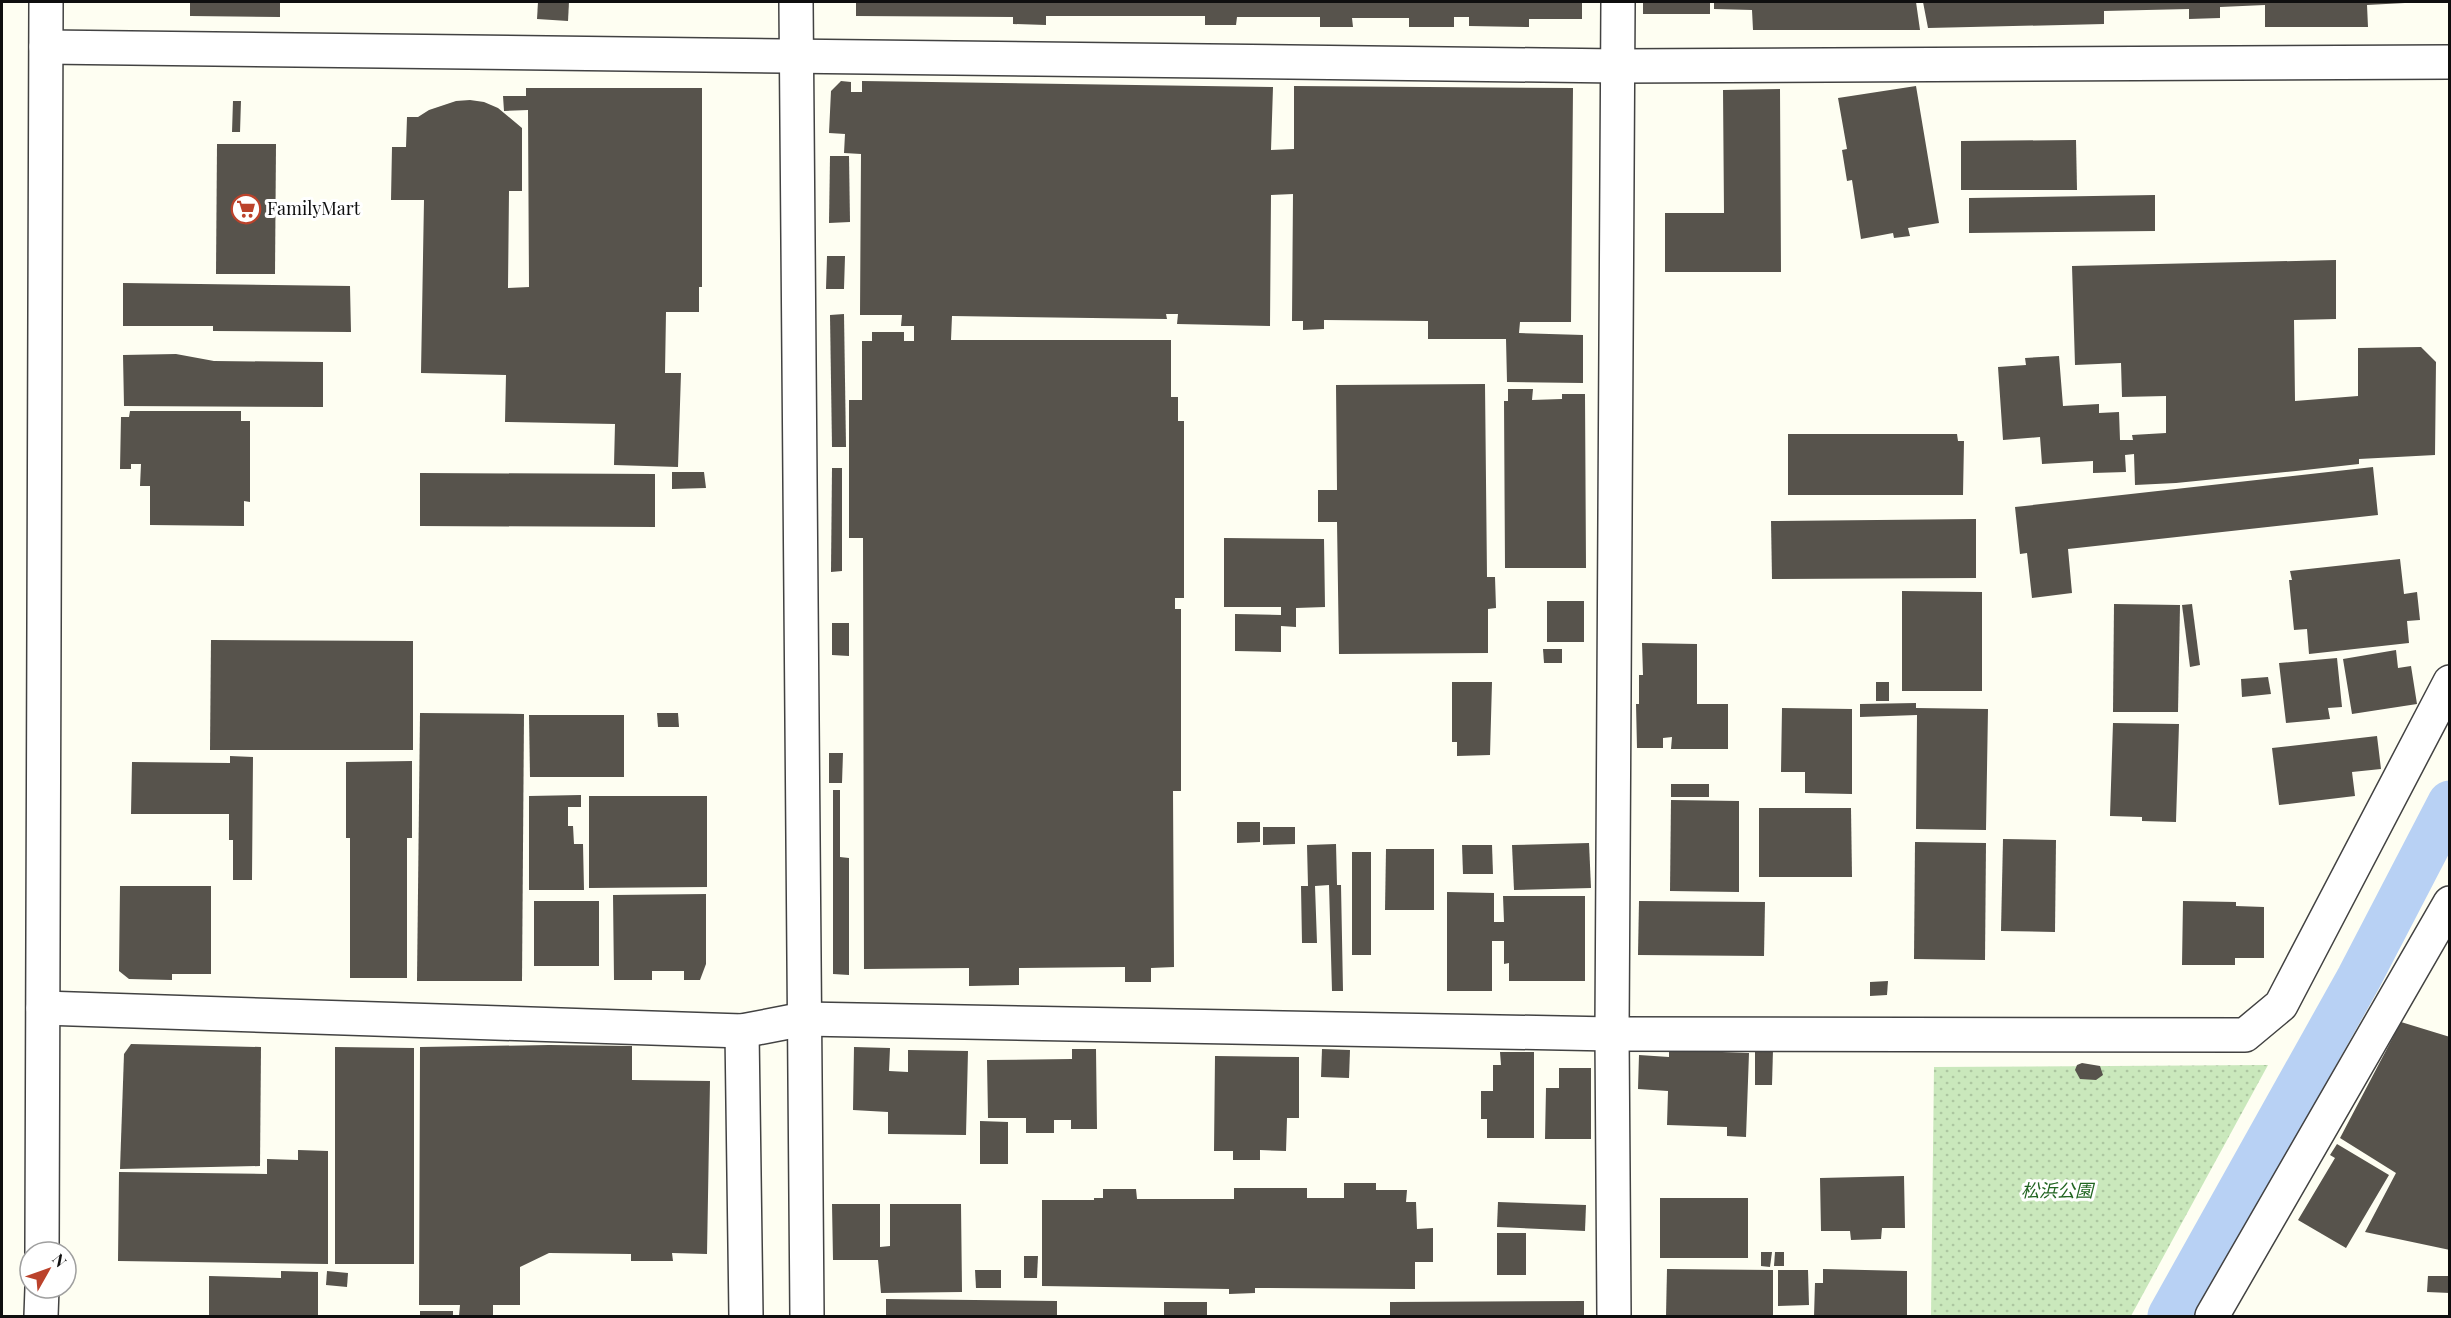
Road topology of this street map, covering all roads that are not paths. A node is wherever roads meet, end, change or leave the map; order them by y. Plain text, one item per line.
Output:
1 (46, 2) edge
2 (796, 2) edge
3 (1618, 2) edge
4 (46, 46) junction
5 (796, 57) junction
6 (2450, 62) edge
7 (1618, 66) junction
8 (2450, 682) edge
9 (2450, 903) edge
10 (43, 1008) junction
11 (804, 1019) junction
12 (742, 1031) junction
13 (1612, 1034) junction
14 (42, 1240) edge
15 (42, 1300) edge
16 (42, 1317) edge
17 (746, 1317) edge
18 (807, 1317) edge
19 (1614, 1317) edge
20 (2212, 1317) edge

1 - 4 street
2 - 5 street
3 - 7 street
4 - 5 street
4 - 10 street
5 - 7 street
5 - 11 street
6 - 7 street
7 - 13 street
8 - 13 street
9 - 20 street
10 - 12 street
10 - 14 street
11 - 12 street
11 - 13 street
11 - 18 street
12 - 17 street
13 - 19 street
15 - 16 street

